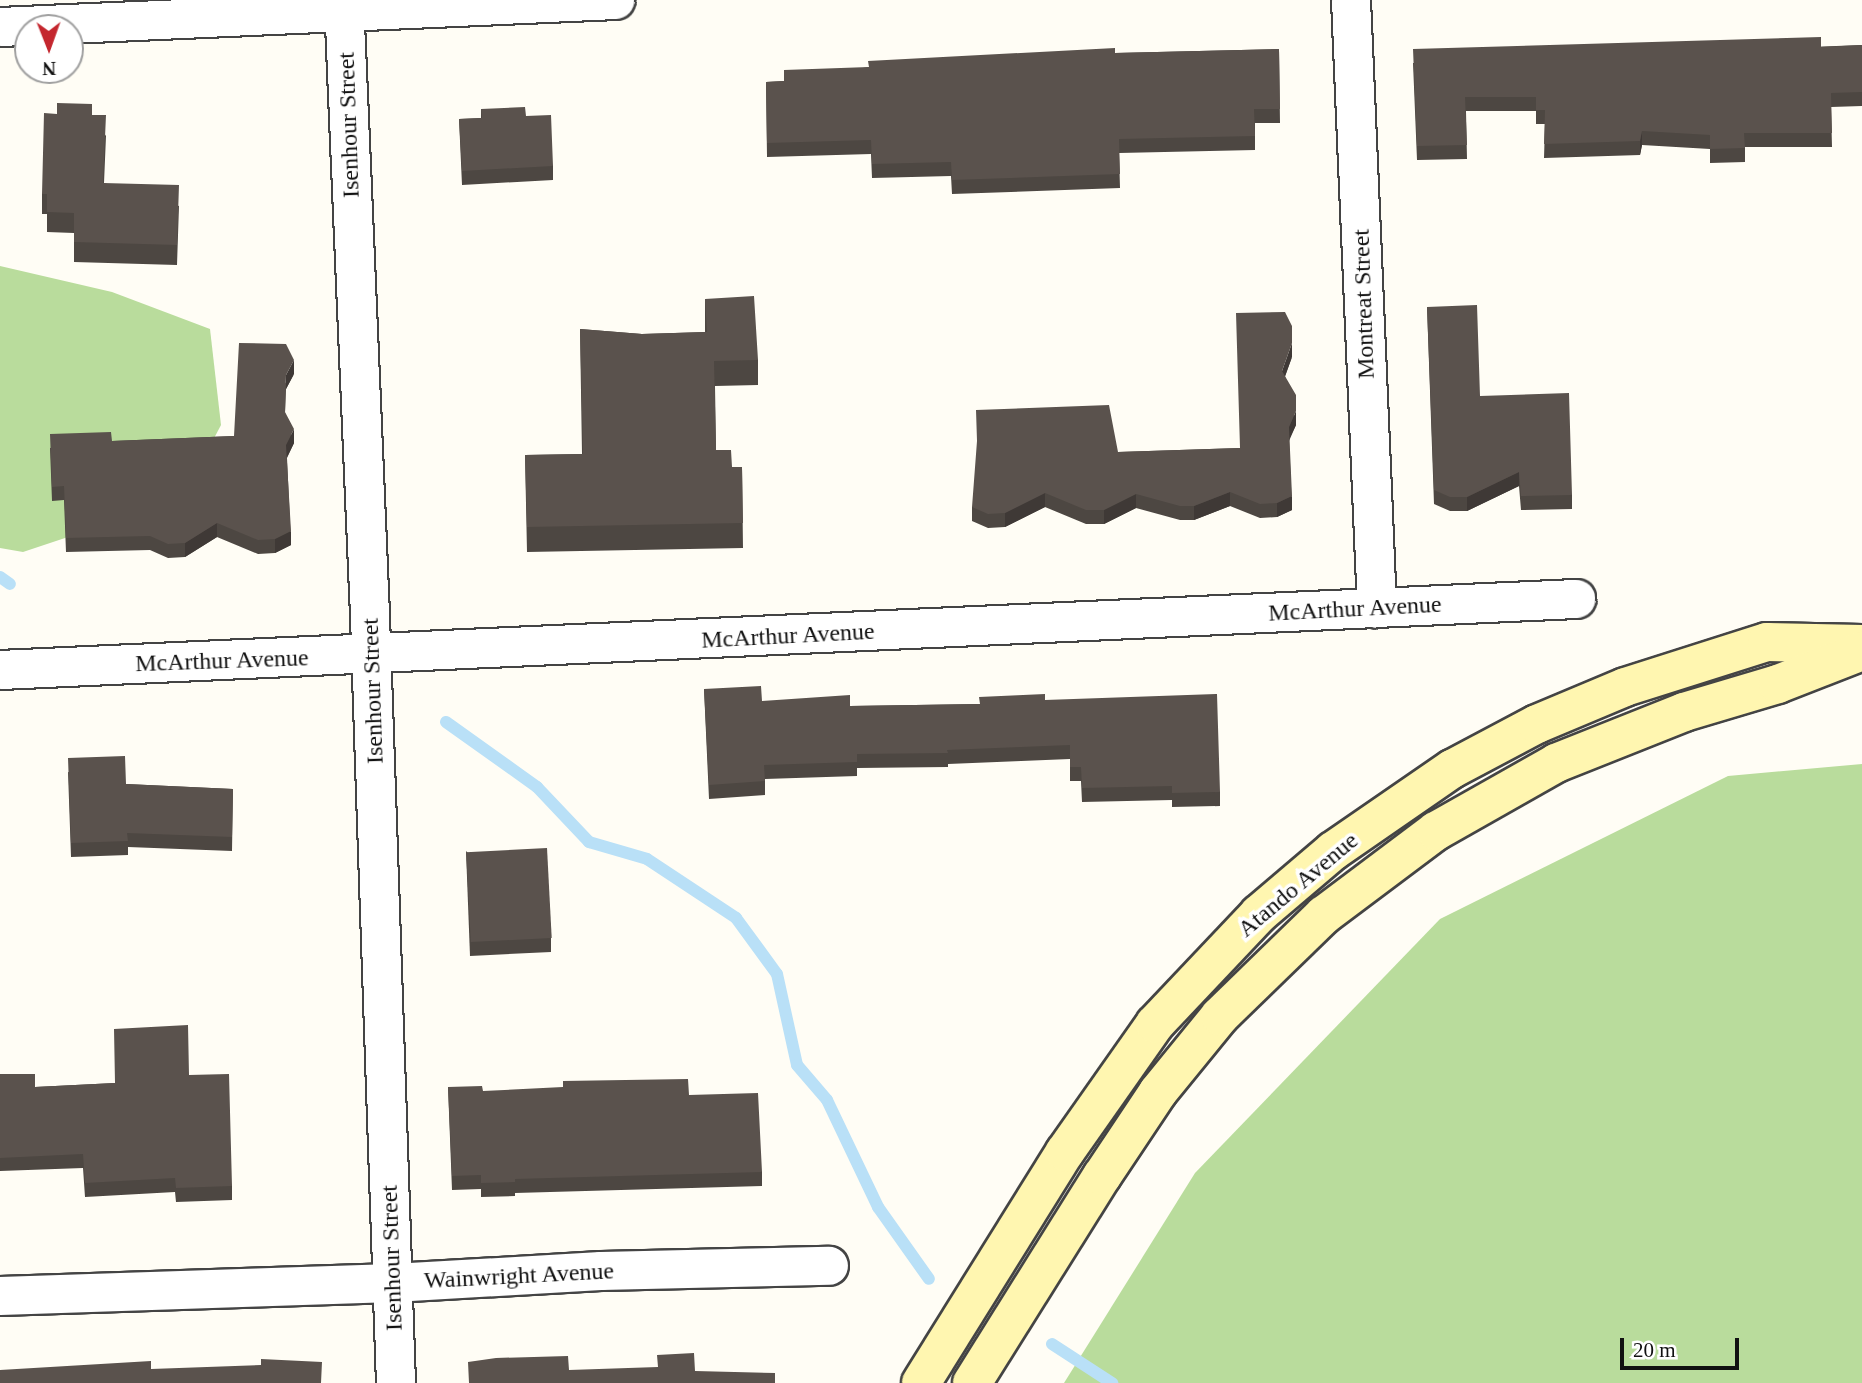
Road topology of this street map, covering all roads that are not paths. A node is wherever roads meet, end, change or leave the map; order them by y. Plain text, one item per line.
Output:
1 (615, 0) edge
2 (1351, 0) edge
3 (344, 7) edge
4 (0, 27) edge
5 (1576, 599) dead end
6 (1377, 608) junction
7 (1862, 644) edge
8 (1862, 651) edge
9 (372, 655) junction
10 (0, 670) edge
11 (829, 1266) dead end
12 (393, 1283) junction
13 (0, 1296) edge
14 (396, 1383) edge
15 (921, 1383) edge
16 (972, 1383) edge

1 - 3 street
2 - 6 street, Montreat Street
3 - 4 street
3 - 9 street, Isenhour Street
5 - 6 street, McArthur Avenue
6 - 9 street, McArthur Avenue
7 - 15 main road, Atando Avenue
8 - 16 main road, Atando Avenue
9 - 10 street, McArthur Avenue
9 - 12 street, Isenhour Street
11 - 12 street, Wainwright Avenue
12 - 13 street, Wainwright Avenue
12 - 14 street, Isenhour Street

